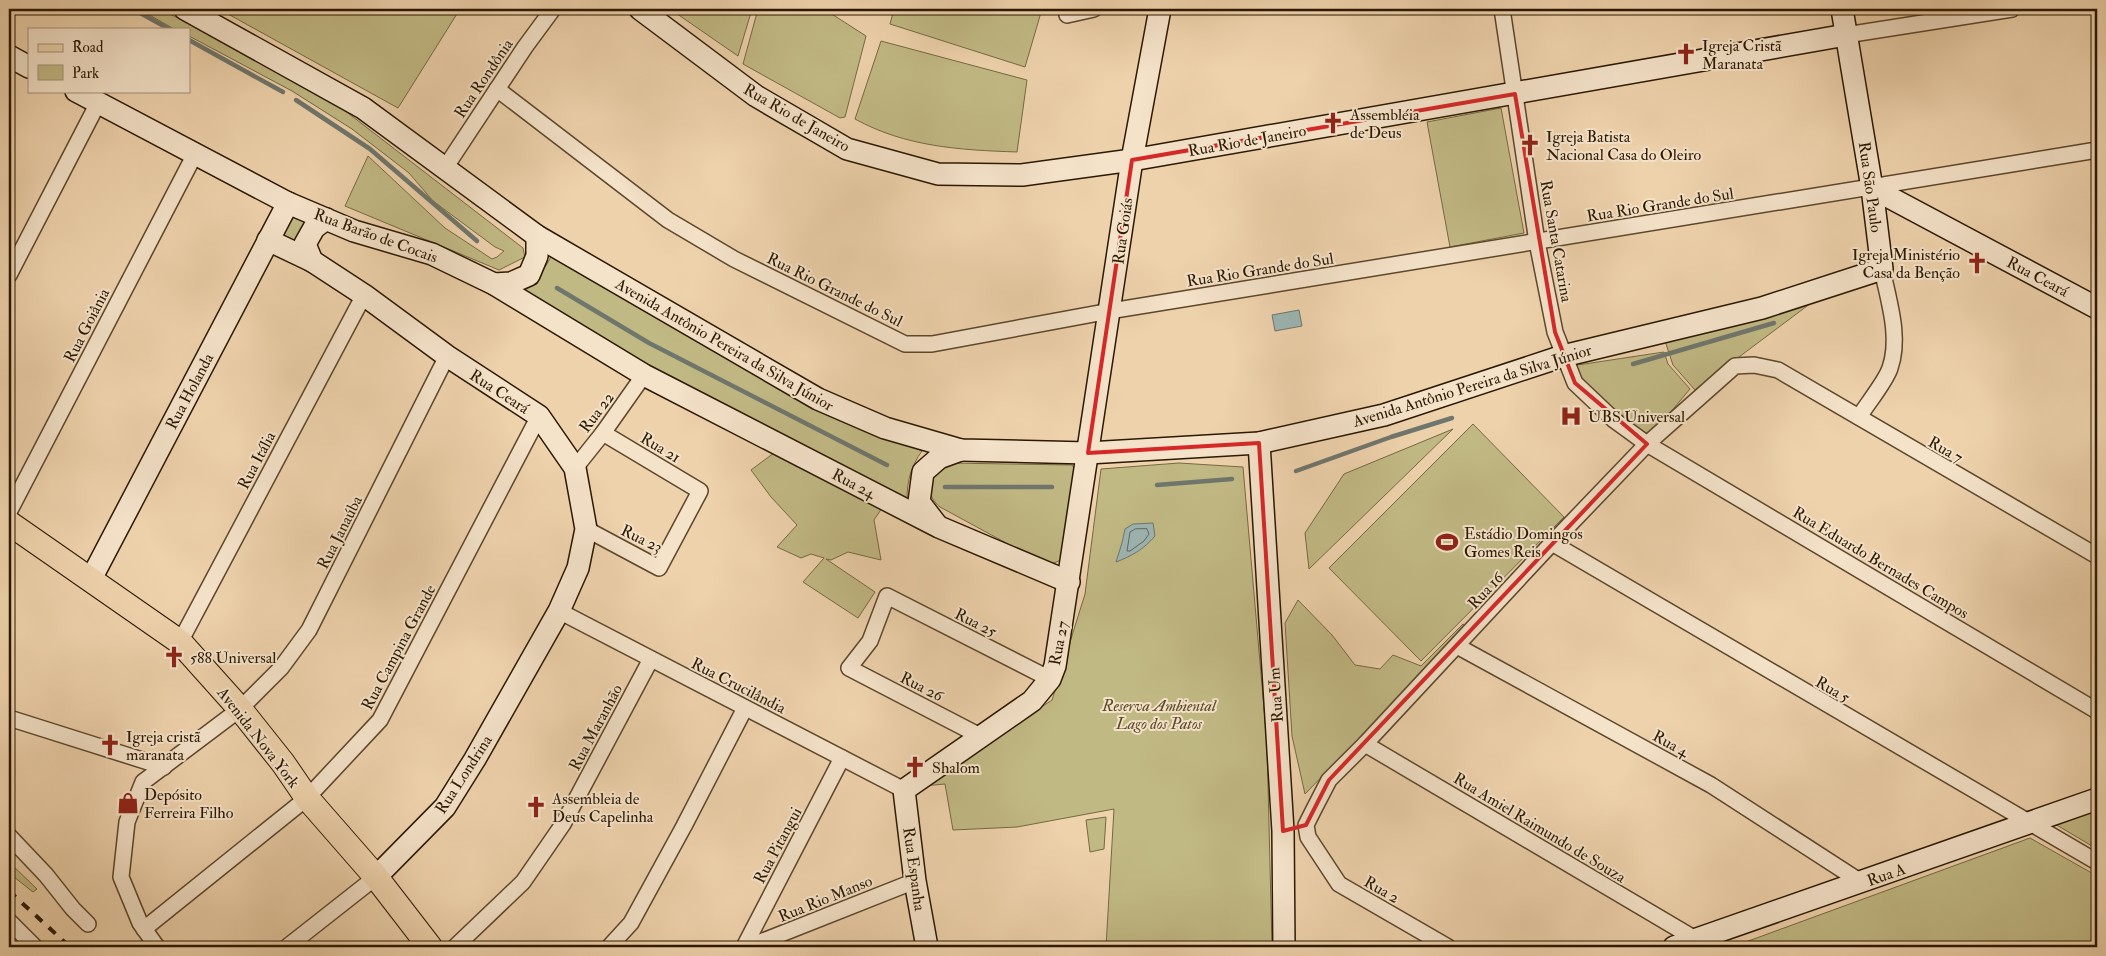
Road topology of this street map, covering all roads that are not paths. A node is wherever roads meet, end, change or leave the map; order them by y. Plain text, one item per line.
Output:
1 (185, 9) edge
2 (553, 9) edge
3 (640, 9) edge
4 (1094, 9) edge
5 (1160, 9) edge
6 (1502, 9) edge
7 (1842, 9) edge
8 (2012, 9) edge
9 (1067, 15) dead end
10 (1846, 35) junction
11 (9, 56) edge
12 (28, 66) edge
13 (497, 89) junction
14 (78, 92) edge
15 (1516, 94) junction
16 (98, 103) junction
17 (2097, 150) edge
18 (195, 154) junction
19 (1132, 160) junction
20 (445, 168) junction
21 (1872, 188) junction
22 (288, 203) junction
23 (326, 219) junction
24 (537, 236) junction
25 (268, 240) junction
26 (1537, 242) junction
27 (312, 261) junction
28 (1882, 269) junction
29 (9, 275) edge
30 (494, 284) junction
31 (364, 295) junction
32 (2097, 308) edge
33 (1110, 311) junction
34 (447, 356) junction
35 (1563, 356) junction
36 (1778, 370) joint
37 (644, 375) junction
38 (539, 416) junction
39 (1859, 416) junction
40 (603, 433) junction
41 (1259, 443) junction
42 (1647, 444) junction
43 (961, 450) junction
44 (1088, 453) junction
45 (574, 468) junction
46 (700, 491) joint
47 (9, 512) edge
48 (9, 523) edge
49 (939, 527) junction
50 (586, 530) junction
51 (1552, 544) junction
52 (2097, 556) edge
53 (91, 579) junction
54 (1068, 582) junction
55 (559, 612) junction
56 (180, 642) junction
57 (1457, 646) junction
58 (651, 659) junction
59 (849, 668) joint
60 (1050, 679) junction
61 (746, 708) junction
62 (240, 709) junction
63 (2097, 711) edge
64 (9, 718) edge
65 (980, 736) junction
66 (1365, 744) junction
67 (842, 758) junction
68 (164, 767) junction
69 (904, 790) junction
70 (307, 798) junction
71 (2097, 799) edge
72 (2030, 824) junction
73 (1306, 825) junction
74 (1283, 831) junction
75 (9, 836) edge
76 (2097, 862) edge
77 (376, 877) junction
78 (915, 881) junction
79 (1861, 882) junction
80 (9, 921) edge
81 (88, 924) dead end
82 (144, 930) junction
83 (1697, 940) junction
84 (35, 947) edge
85 (157, 947) edge
86 (287, 947) edge
87 (430, 947) edge
88 (455, 947) edge
89 (609, 947) edge
90 (744, 947) edge
91 (748, 947) edge
92 (927, 947) edge
93 (1284, 947) edge
94 (1448, 947) edge
95 (1674, 947) edge

1 - 20 street, Avenida Antônio Pereira da Silva Júnior
2 - 13 street, Rua Rondônia
3 - 19 street, Rua Rio de Janeiro
4 - 9 street
5 - 19 street, Rua Goiás
6 - 15 street, Rua Santa Catarina
7 - 10 street, Rua São Paulo
8 - 10 street, Rua Rio de Janeiro
10 - 15 street, Rua Rio de Janeiro
10 - 21 street, Rua São Paulo
11 - 12 street
13 - 20 street, Rua Rondônia
13 - 33 street, Rua Rio Grande do Sul
14 - 16 street, Rua Barão de Cocais
15 - 19 street, Rua Rio de Janeiro
15 - 26 street, Rua Santa Catarina
16 - 18 street, Rua Barão de Cocais
16 - 29 street
17 - 21 street, Rua Rio Grande do Sul
18 - 22 street, Rua Barão de Cocais
18 - 47 street, Rua Goiânia
19 - 33 street, Rua Goiás
20 - 24 street, Avenida Antônio Pereira da Silva Júnior
21 - 26 street, Rua Rio Grande do Sul
21 - 28 street, Rua São Paulo
21 - 32 street, Rua Ceará
22 - 23 street, Rua Barão de Cocais
22 - 25 street, Rua Holanda
23 - 27 street
23 - 30 street, Rua Barão de Cocais
24 - 30 street
24 - 43 street, Avenida Antônio Pereira da Silva Júnior
25 - 27 street, Rua Ceará
25 - 53 street, Rua Holanda
26 - 33 street, Rua Rio Grande do Sul
26 - 35 street, Rua Santa Catarina
27 - 31 street, Rua Ceará
28 - 35 street, Avenida Antônio Pereira da Silva Júnior
28 - 39 street, Rua São Paulo
30 - 37 street, Rua Barão de Cocais
31 - 34 street, Rua Ceará
31 - 56 street, Rua Itália
33 - 44 street, Rua Goiás
34 - 38 street, Rua Ceará
34 - 62 street, Rua Janaúba
35 - 41 street, Avenida Antônio Pereira da Silva Júnior
35 - 42 street, Rua Santa Catarina
36 - 39 street, Rua 7
36 - 42 street, Rua 16
37 - 40 street, Rua 22
37 - 49 street, Rua 24
38 - 45 street, Rua Ceará
38 - 70 street, Rua Campina Grande
39 - 52 street, Rua 7
40 - 45 street, Rua 22
40 - 46 street, Rua 21
41 - 44 street, Avenida Antônio Pereira da Silva Júnior
41 - 74 street, Rua Um
42 - 51 street, Rua 16
42 - 63 street, Rua Eduardo Bernades Campos
43 - 44 street, Avenida Antônio Pereira da Silva Júnior
43 - 49 street
44 - 54 street, Rua 27
45 - 50 street, Rua Ceará
46 - 50 street, Rua 23
48 - 53 main road, Avenida Nova York
49 - 54 street, Rua 24
50 - 55 street, Rua Ceará
51 - 57 street, Rua 16
51 - 72 street, Rua 5
53 - 56 main road, Avenida Nova York
54 - 60 street, Rua 27
55 - 58 street, Rua Crucilândia
55 - 77 street, Rua Londrina
56 - 62 main road, Avenida Nova York
57 - 66 street, Rua 16
57 - 79 street, Rua 4
58 - 61 street, Rua Crucilândia
58 - 88 street, Rua Maranhão
59 - 60 street, Rua 25
59 - 65 street, Rua 26
60 - 65 street, Rua 27
61 - 67 street, Rua Crucilândia
61 - 89 street
62 - 68 street, Rua Janaúba
62 - 70 main road, Avenida Nova York
64 - 68 street
65 - 69 street, Rua 27
66 - 73 street, Rua 16
66 - 83 street, Rua Amiel Raimundo de Souza
67 - 69 street, Rua Crucilândia
67 - 90 street, Rua Pitangui
68 - 82 street, Rua Janaúba
69 - 78 street, Rua Espanha
70 - 77 main road, Avenida Nova York
70 - 82 street, Rua Campina Grande
71 - 72 street, Rua A
72 - 76 street, Rua 5
72 - 79 street, Rua A
73 - 74 street
73 - 94 street, Rua 2
74 - 93 street, Rua Um
75 - 81 street
77 - 86 street, Rua Londrina
77 - 87 main road, Avenida Nova York
78 - 91 street, Rua Rio Manso
78 - 92 street, Rua Espanha
79 - 83 street, Rua A
80 - 84 street
82 - 85 street, Rua Janaúba
83 - 95 street, Rua A

